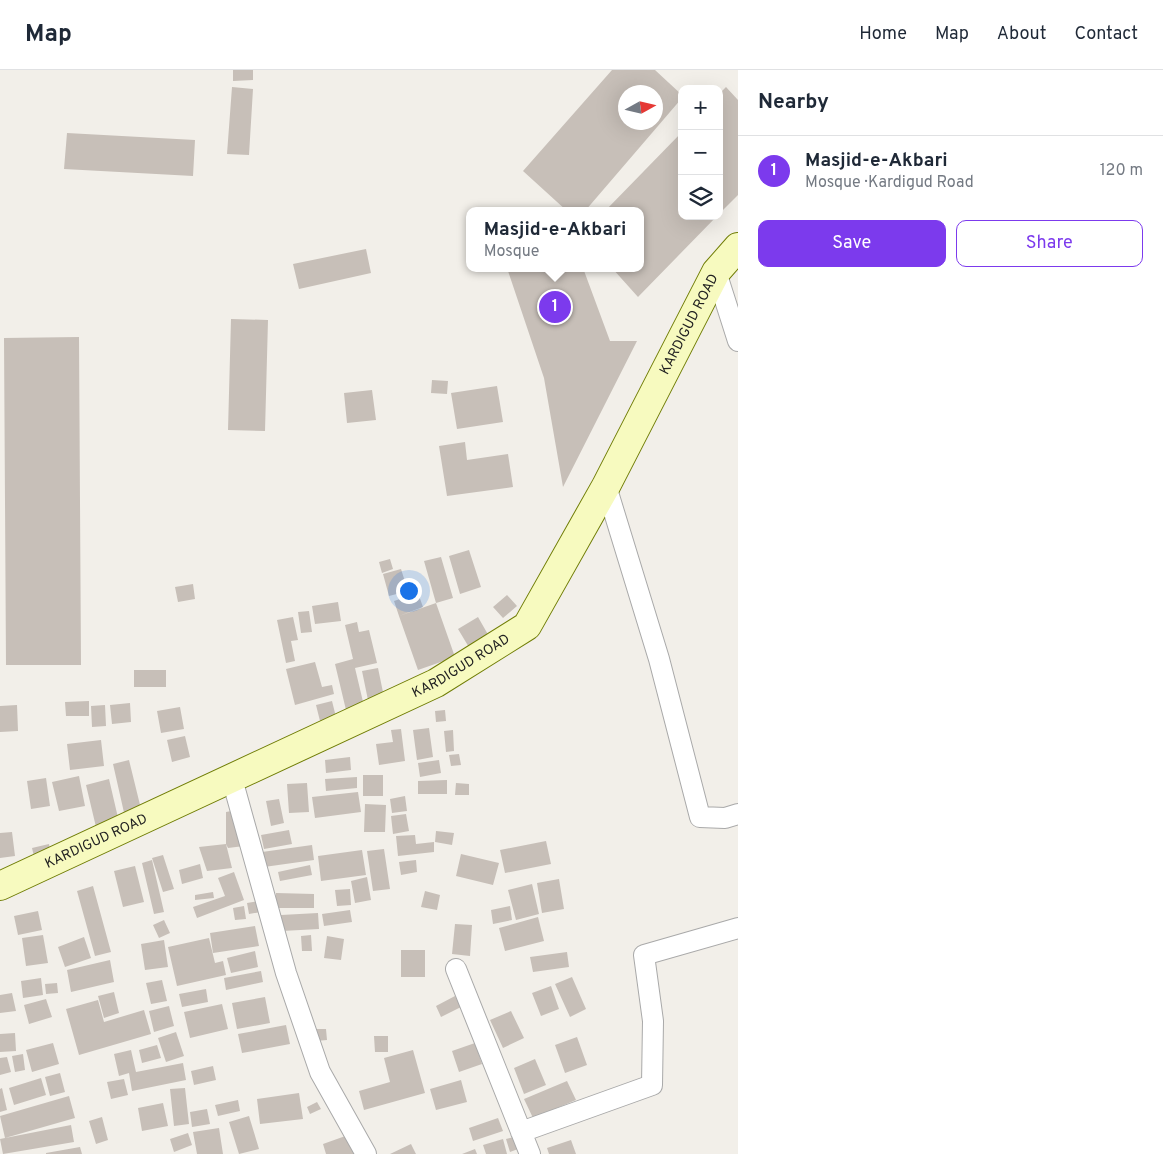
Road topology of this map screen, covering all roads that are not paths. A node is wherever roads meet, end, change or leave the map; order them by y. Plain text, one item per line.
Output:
1 (738, 248) edge
2 (716, 272) junction
3 (738, 341) edge
4 (606, 486) junction
5 (232, 779) junction
6 (738, 814) edge
7 (0, 886) edge
8 (738, 928) edge
9 (456, 969) dead end
10 (521, 1132) junction
11 (366, 1154) edge
12 (530, 1154) edge

1 - 2 street, KARDIGUD ROAD
2 - 3 street
2 - 4 street, KARDIGUD ROAD
4 - 5 street, KARDIGUD ROAD
4 - 6 street
5 - 7 street, KARDIGUD ROAD
5 - 11 street
8 - 10 street
9 - 10 street
10 - 12 street

